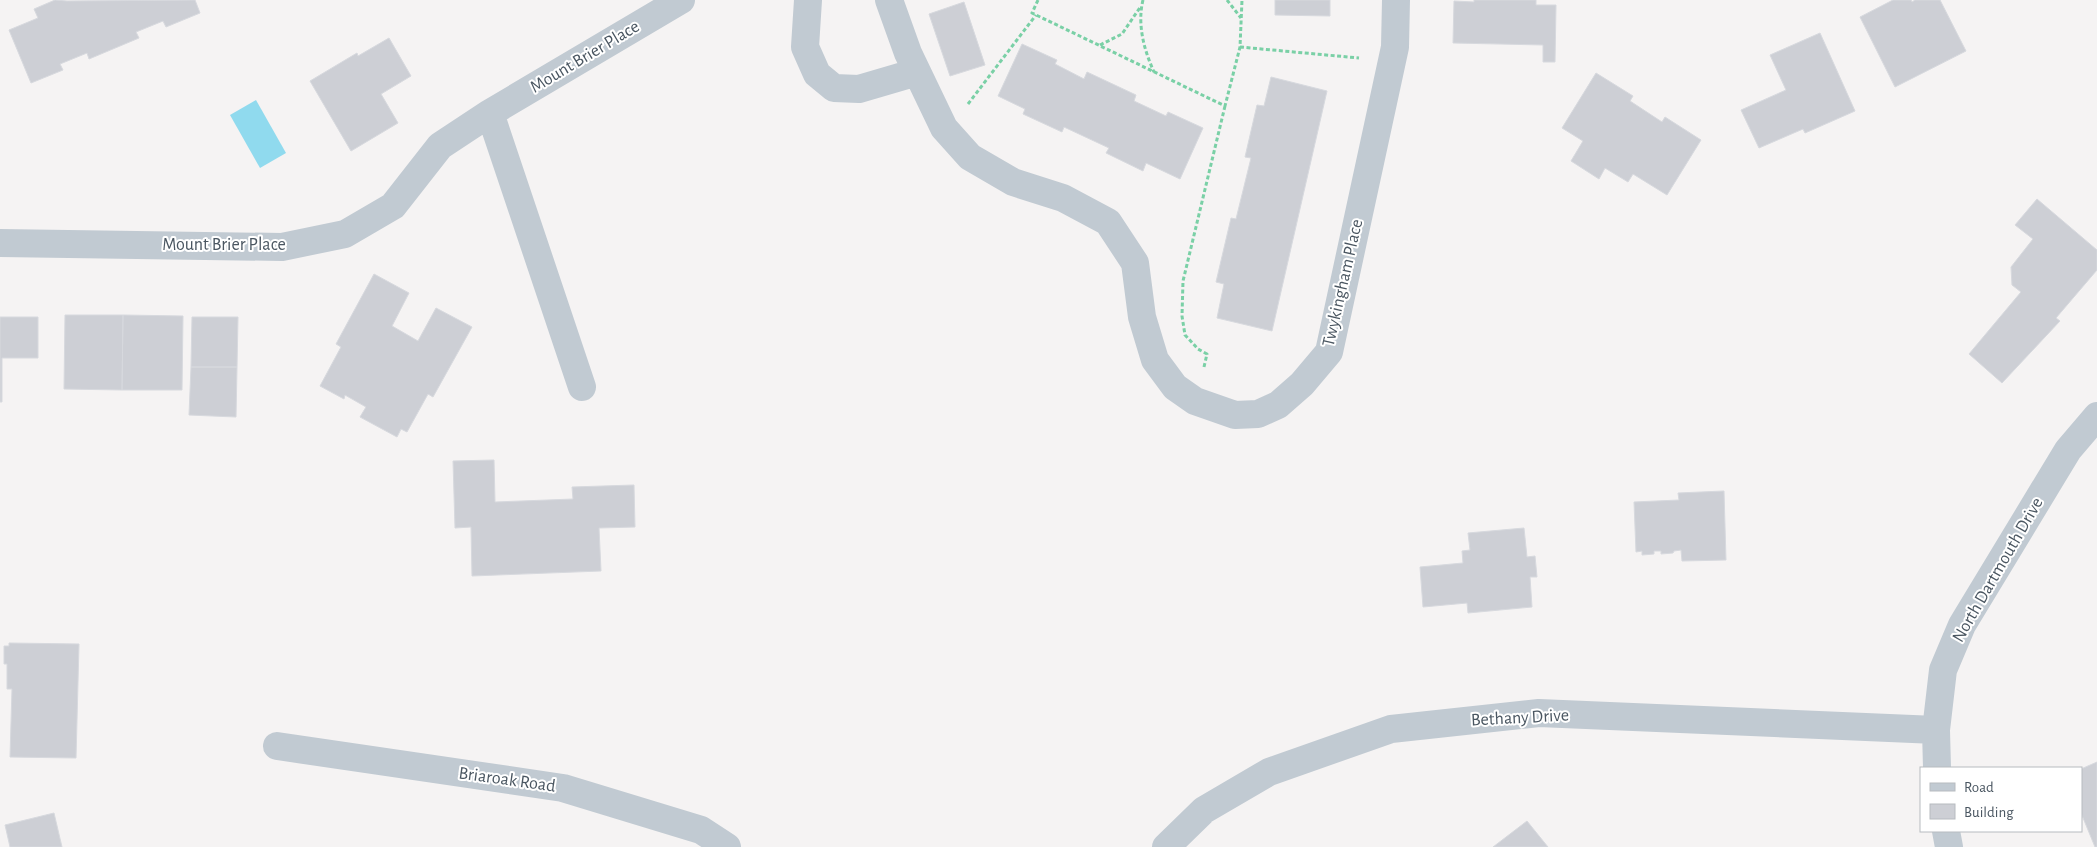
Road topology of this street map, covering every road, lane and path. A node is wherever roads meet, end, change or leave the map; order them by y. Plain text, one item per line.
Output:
1 (681, 0) edge
2 (808, 0) edge
3 (889, 0) edge
4 (1038, 0) edge
5 (1143, 0) edge
6 (1227, 0) edge
7 (1242, 0) edge
8 (1396, 0) edge
9 (1142, 5) junction
10 (1036, 15) junction
11 (1241, 18) junction
12 (1099, 46) junction
13 (1240, 47) junction
14 (1392, 61) junction
15 (917, 72) junction
16 (1154, 72) junction
17 (1225, 106) junction
18 (490, 113) junction
19 (947, 132) junction
20 (0, 242) edge
21 (582, 387) dead end
22 (1195, 401) junction
23 (2097, 416) edge
24 (1936, 730) junction
25 (277, 746) dead end
26 (1937, 767) edge
27 (1946, 832) edge
28 (727, 847) edge
29 (1166, 847) edge
30 (1949, 847) edge

1 - 18 street, Mount Brier Place
2 - 15 street
3 - 15 street, Twykingham Place
4 - 10 path
5 - 9 path
6 - 11 path
7 - 11 path
8 - 14 street, Twykingham Place
9 - 12 path
9 - 16 path
10 - 12 path
10 - 19 path
11 - 13 path
12 - 16 path
13 - 14 path
13 - 17 path
14 - 22 street, Twykingham Place
15 - 19 street, Twykingham Place
16 - 17 path
17 - 22 path
18 - 20 street, Mount Brier Place
18 - 21 street
19 - 22 street, Twykingham Place
23 - 24 street, North Dartmouth Drive
24 - 26 street, North Dartmouth Drive
24 - 29 street, Bethany Drive
25 - 28 street, Briaroak Road
27 - 30 street

